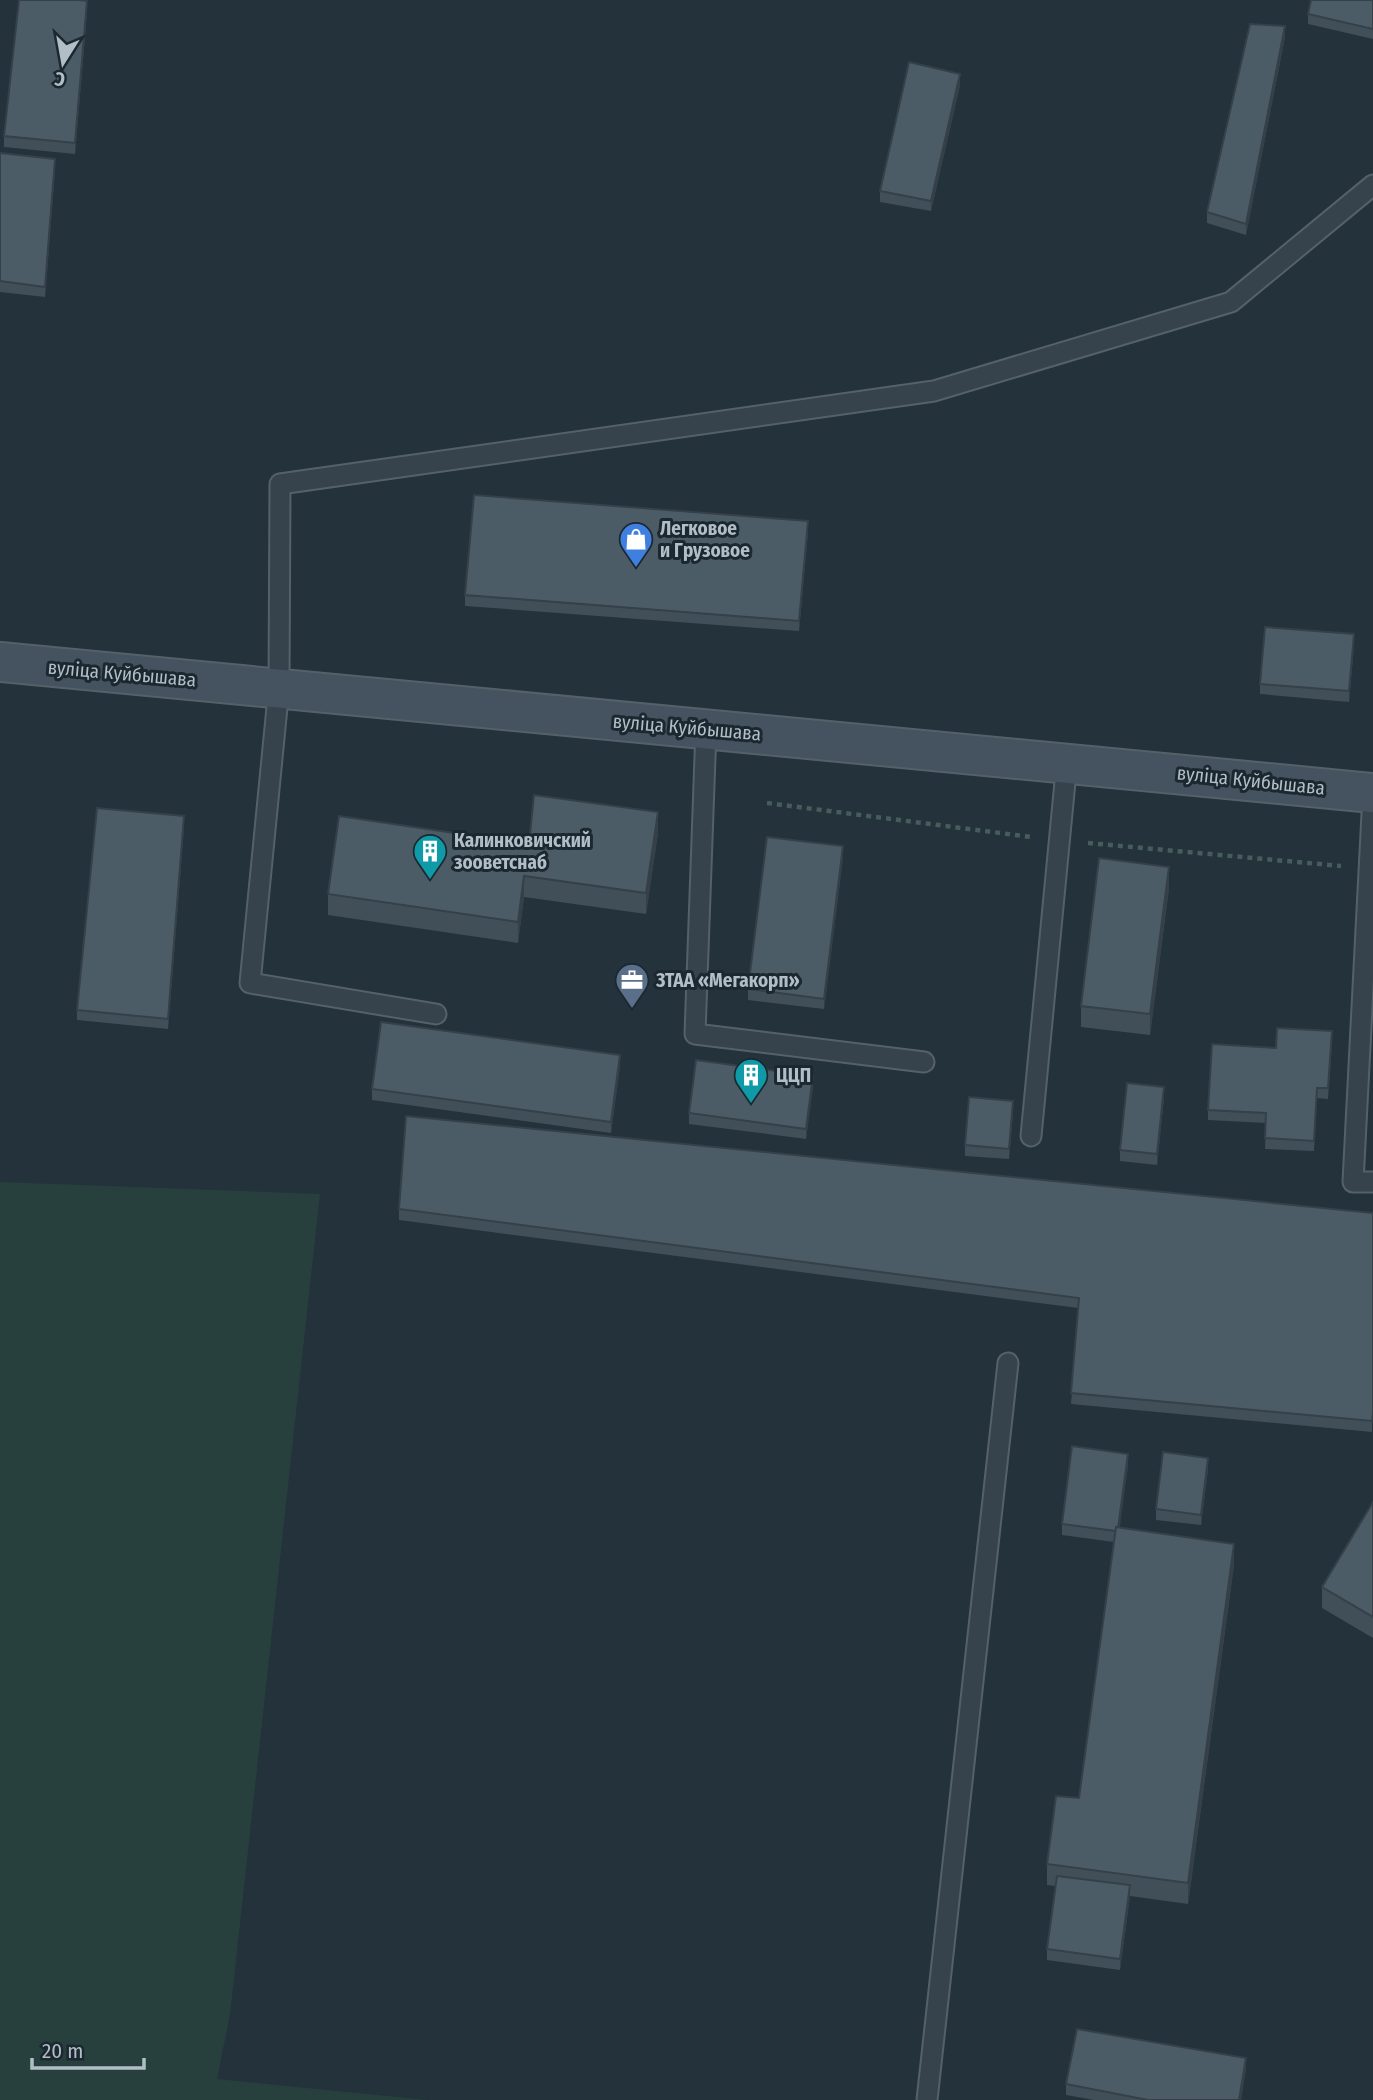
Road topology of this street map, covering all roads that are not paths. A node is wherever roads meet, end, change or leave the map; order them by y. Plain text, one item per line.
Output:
1 (1373, 184) edge
2 (0, 662) edge
3 (279, 687) junction
4 (706, 729) junction
5 (1067, 761) junction
6 (1373, 794) edge
7 (436, 1014) dead end
8 (924, 1062) dead end
9 (1031, 1136) dead end
10 (1373, 1182) edge
11 (1008, 1363) dead end
12 (927, 2100) edge

1 - 3 lane
2 - 3 main road, вуліца Куйбышава
3 - 4 main road, вуліца Куйбышава
3 - 7 lane
4 - 5 main road, вуліца Куйбышава
4 - 8 lane
5 - 6 main road, вуліца Куйбышава
5 - 9 lane
6 - 10 lane
11 - 12 lane

